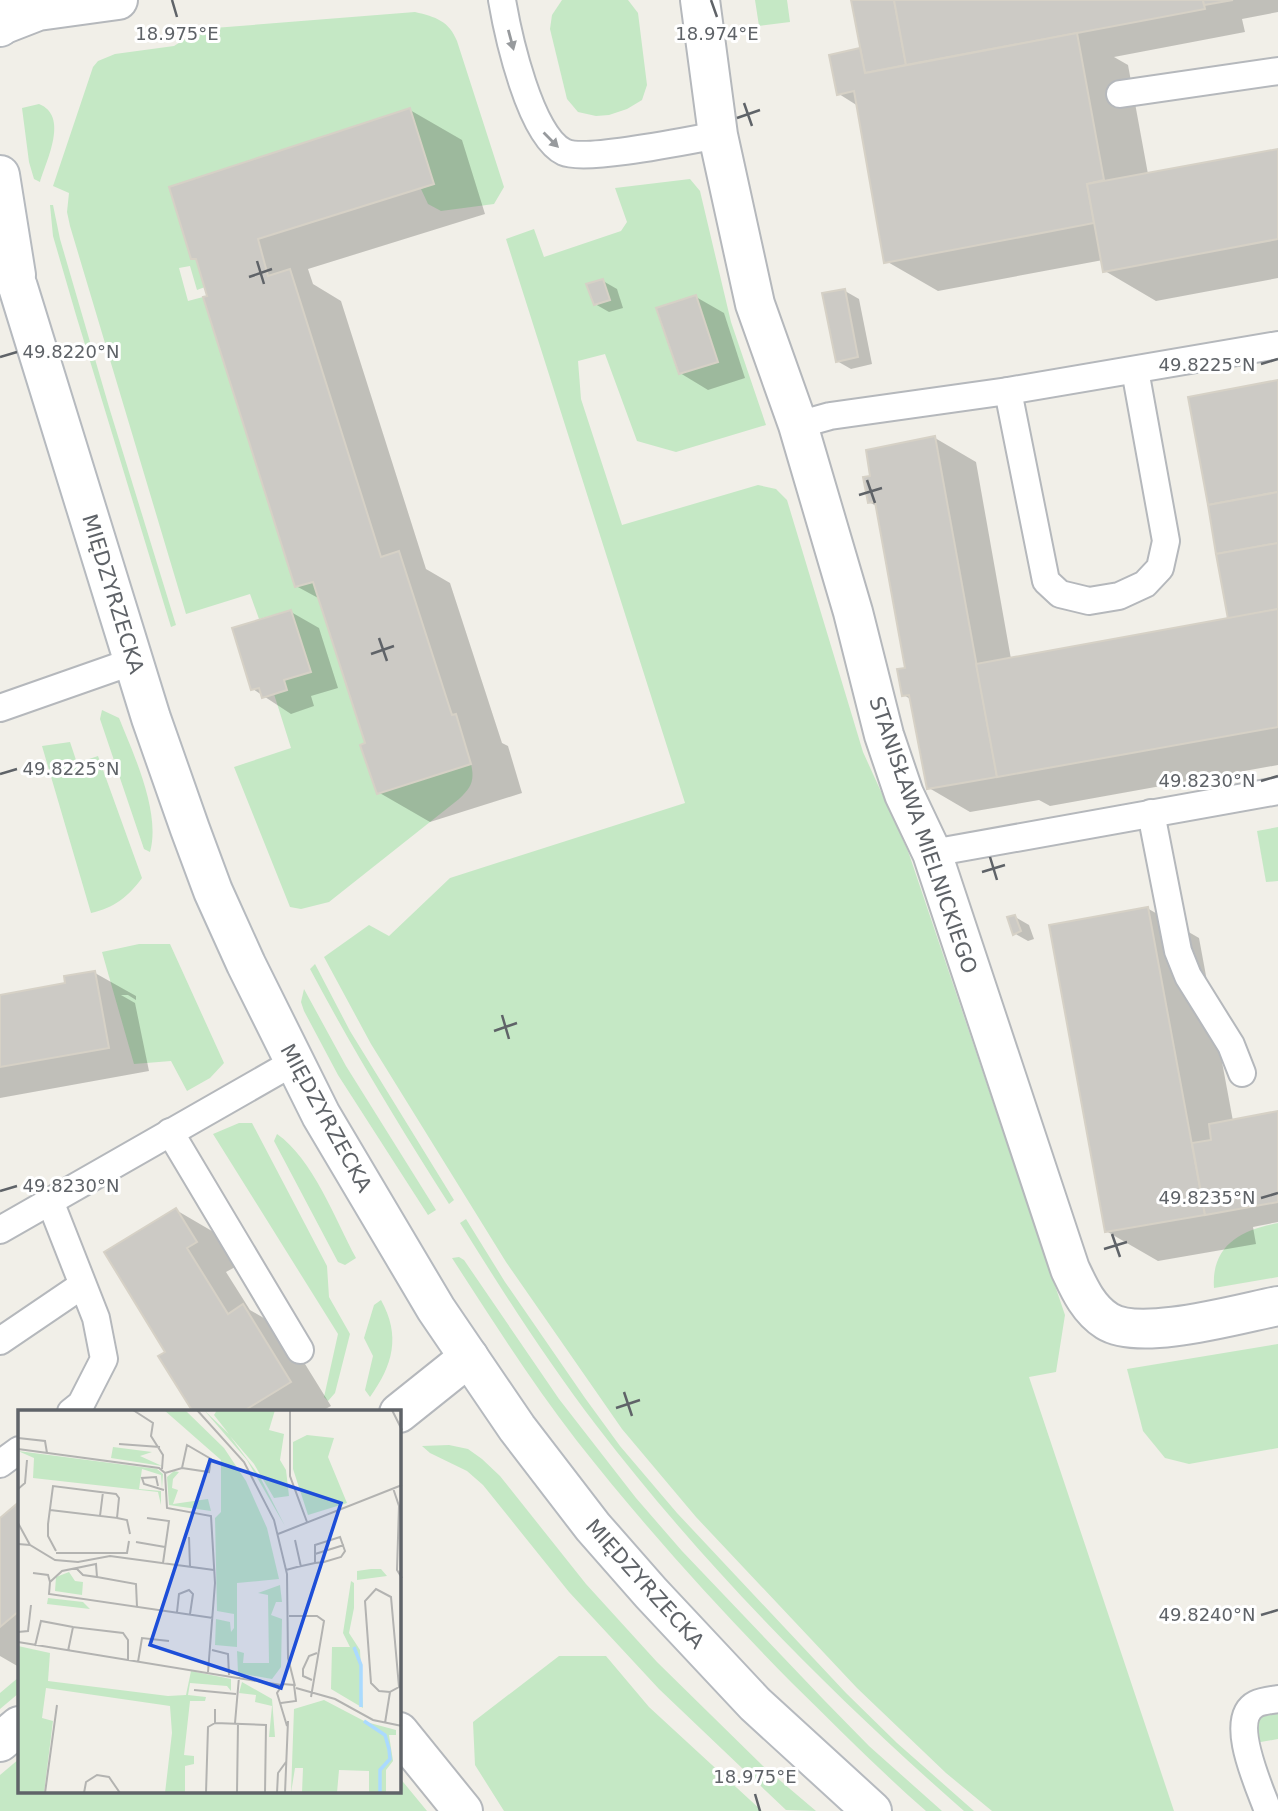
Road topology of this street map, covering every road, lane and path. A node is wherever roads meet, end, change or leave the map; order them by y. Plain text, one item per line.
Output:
1 (118, 0) edge
2 (502, 0) edge
3 (699, 0) edge
4 (6, 17) edge
5 (1278, 71) edge
6 (1121, 94) dead end
7 (718, 135) junction
8 (0, 175) edge
9 (0, 249) edge
10 (18, 287) junction
11 (1278, 345) edge
12 (1135, 370) junction
13 (1008, 391) junction
14 (799, 425) junction
15 (134, 662) junction
16 (0, 708) edge
17 (1278, 791) edge
18 (1151, 813) junction
19 (932, 853) junction
20 (294, 1062) junction
21 (1242, 1073) dead end
22 (170, 1132) junction
23 (50, 1201) junction
24 (0, 1230) edge
25 (81, 1286) junction
26 (1278, 1306) edge
27 (0, 1341) edge
28 (300, 1350) dead end
29 (469, 1357) junction
30 (74, 1410) edge
31 (401, 1411) edge
32 (18, 1451) edge
33 (0, 1464) edge
34 (1278, 1699) edge
35 (18, 1727) edge
36 (401, 1734) edge
37 (0, 1741) edge
38 (463, 1811) edge
39 (873, 1811) edge
40 (1268, 1811) edge

1 - 4 main road
2 -> 7 lane
3 - 7 main road, STANISŁAWA MIELNICKIEGO
5 - 6 lane
7 - 14 main road, STANISŁAWA MIELNICKIEGO
8 - 10 main road, MIĘDZYRZECKA
9 - 10 main road, MIĘDZYRZECKA
10 - 15 main road, MIĘDZYRZECKA
11 - 12 lane
12 - 13 lane
12 - 13 lane
13 - 14 lane
14 - 19 main road, STANISŁAWA MIELNICKIEGO
15 - 16 lane
15 - 20 main road, MIĘDZYRZECKA
17 - 18 lane
18 - 19 lane
18 - 21 lane
19 - 26 main road, STANISŁAWA MIELNICKIEGO
20 - 22 lane
20 - 29 main road, MIĘDZYRZECKA
22 - 23 lane
22 - 28 lane
23 - 24 lane
23 - 25 lane
25 - 27 lane
25 - 30 lane
29 - 31 main road
29 - 39 main road, MIĘDZYRZECKA
32 - 33 lane
34 - 40 lane
35 - 37 main road
36 - 38 main road

